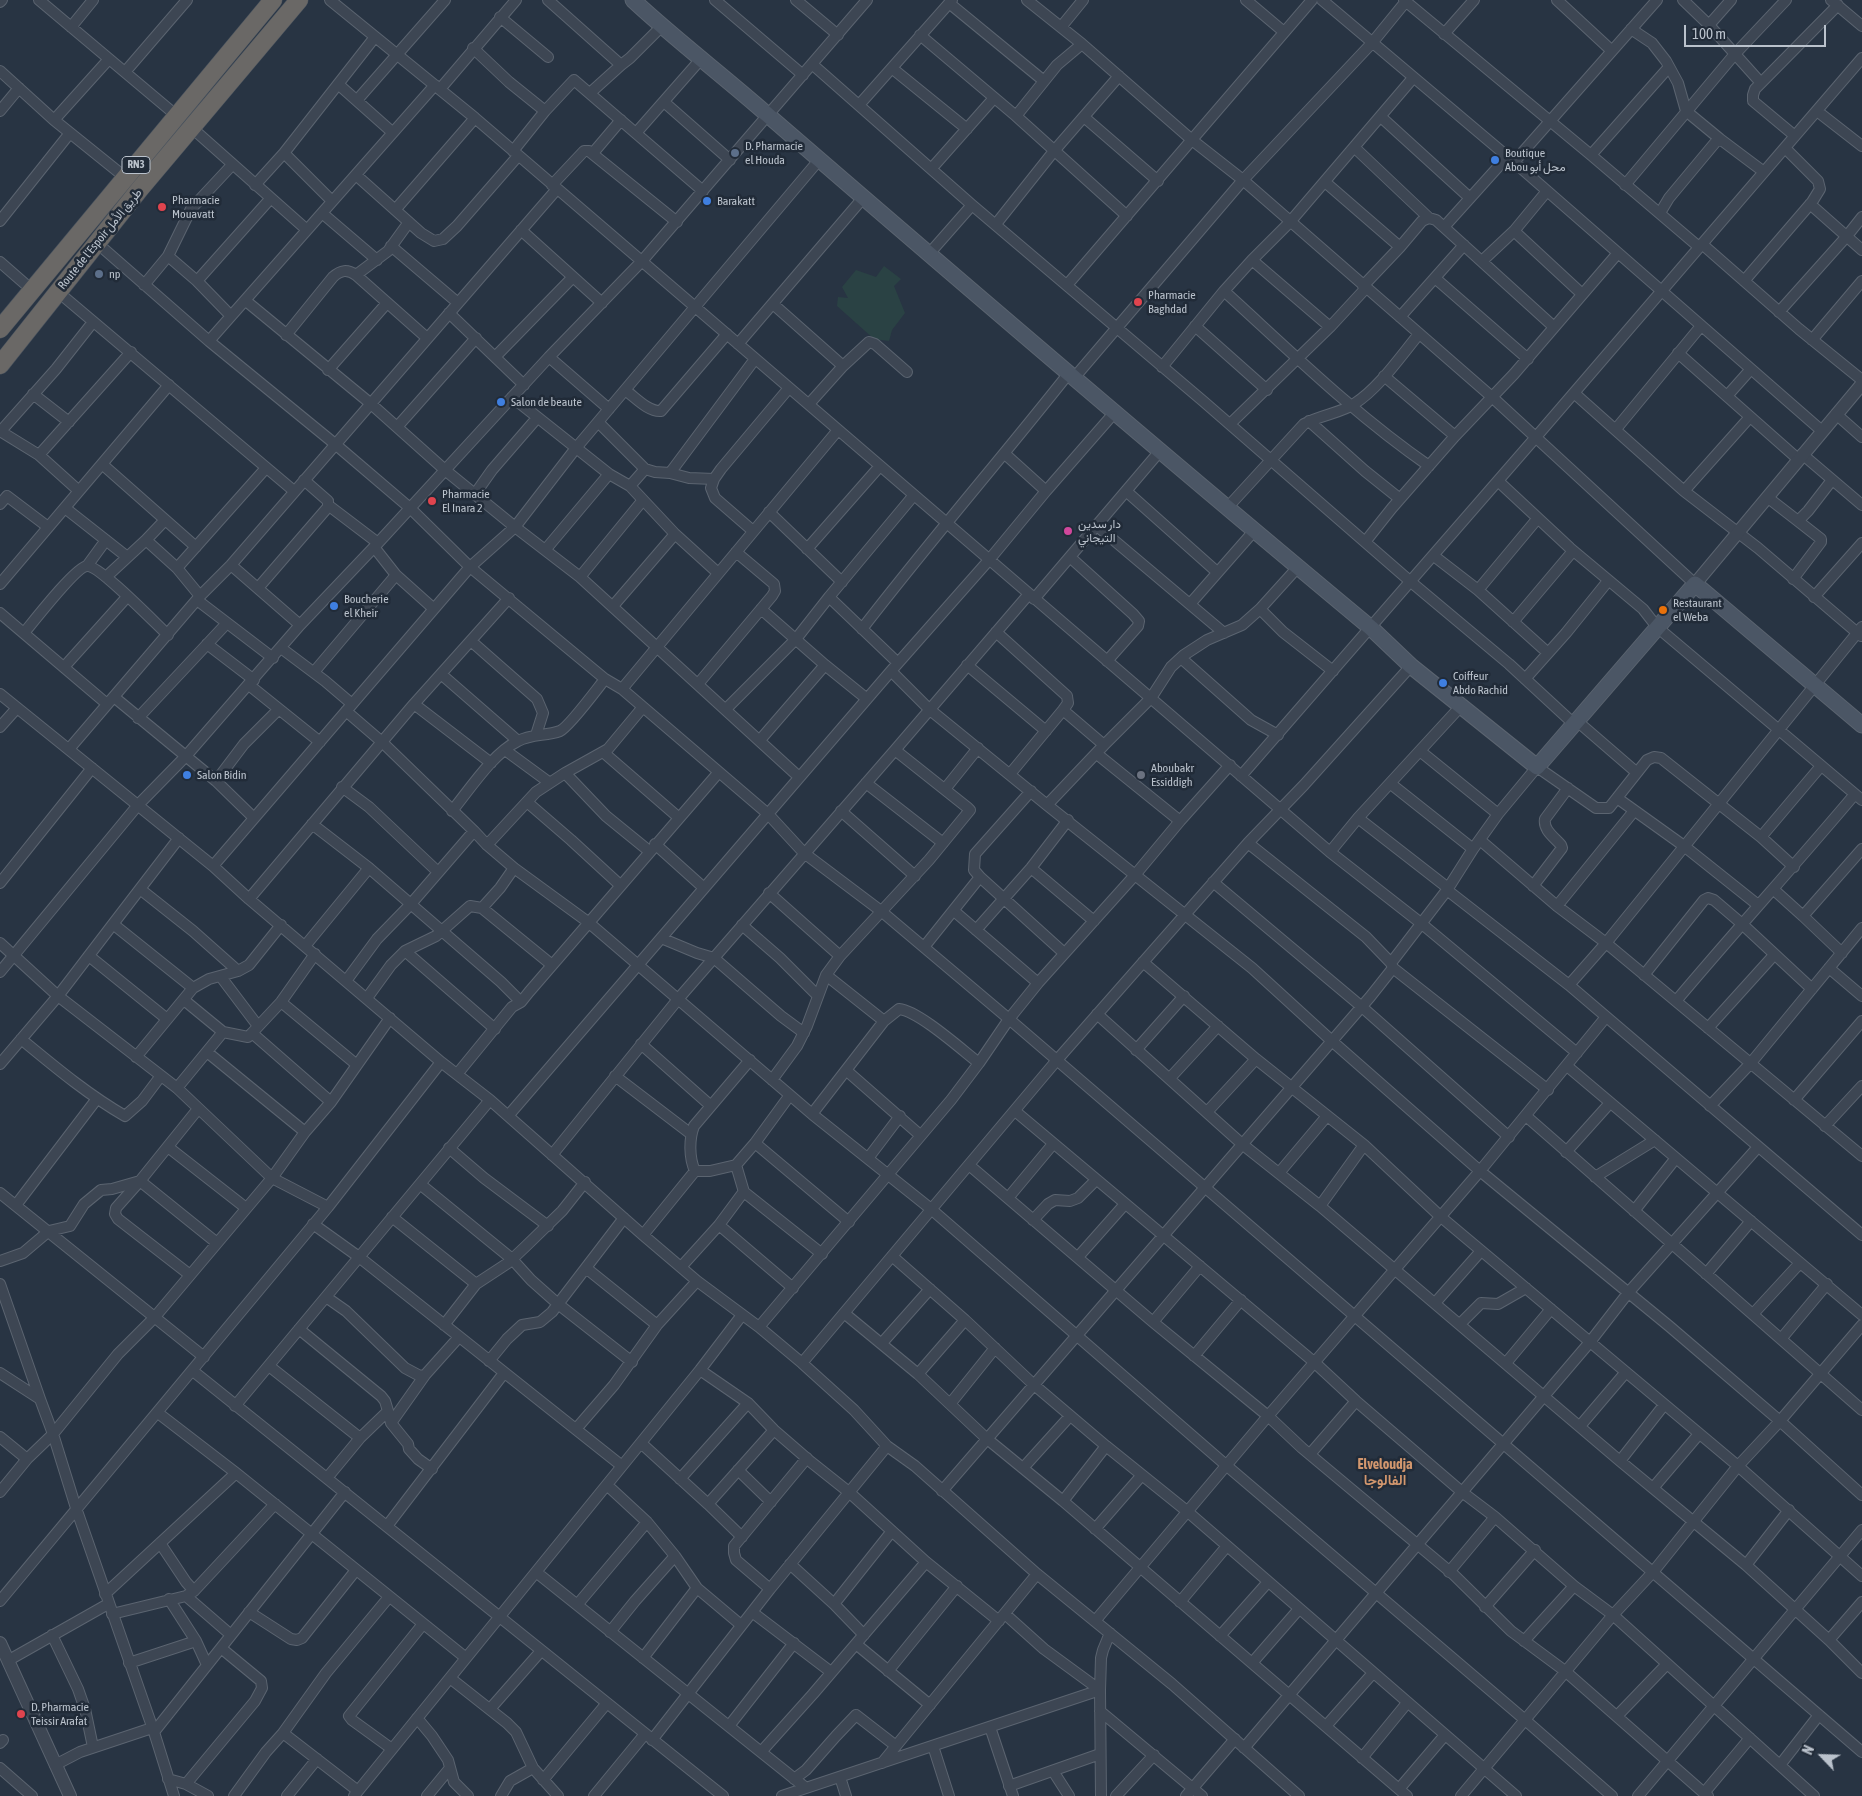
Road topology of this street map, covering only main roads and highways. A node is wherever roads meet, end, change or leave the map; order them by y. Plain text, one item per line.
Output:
1 (273, 0) edge
2 (299, 0) edge
3 (633, 0) edge
4 (0, 330) edge
5 (0, 365) edge
6 (1862, 725) edge

1 - 4 highway, Route de l’Espoir طريق الأمل / RN3
2 - 5 highway, Route de l’Espoir طريق الأمل / RN3
3 - 6 main road

